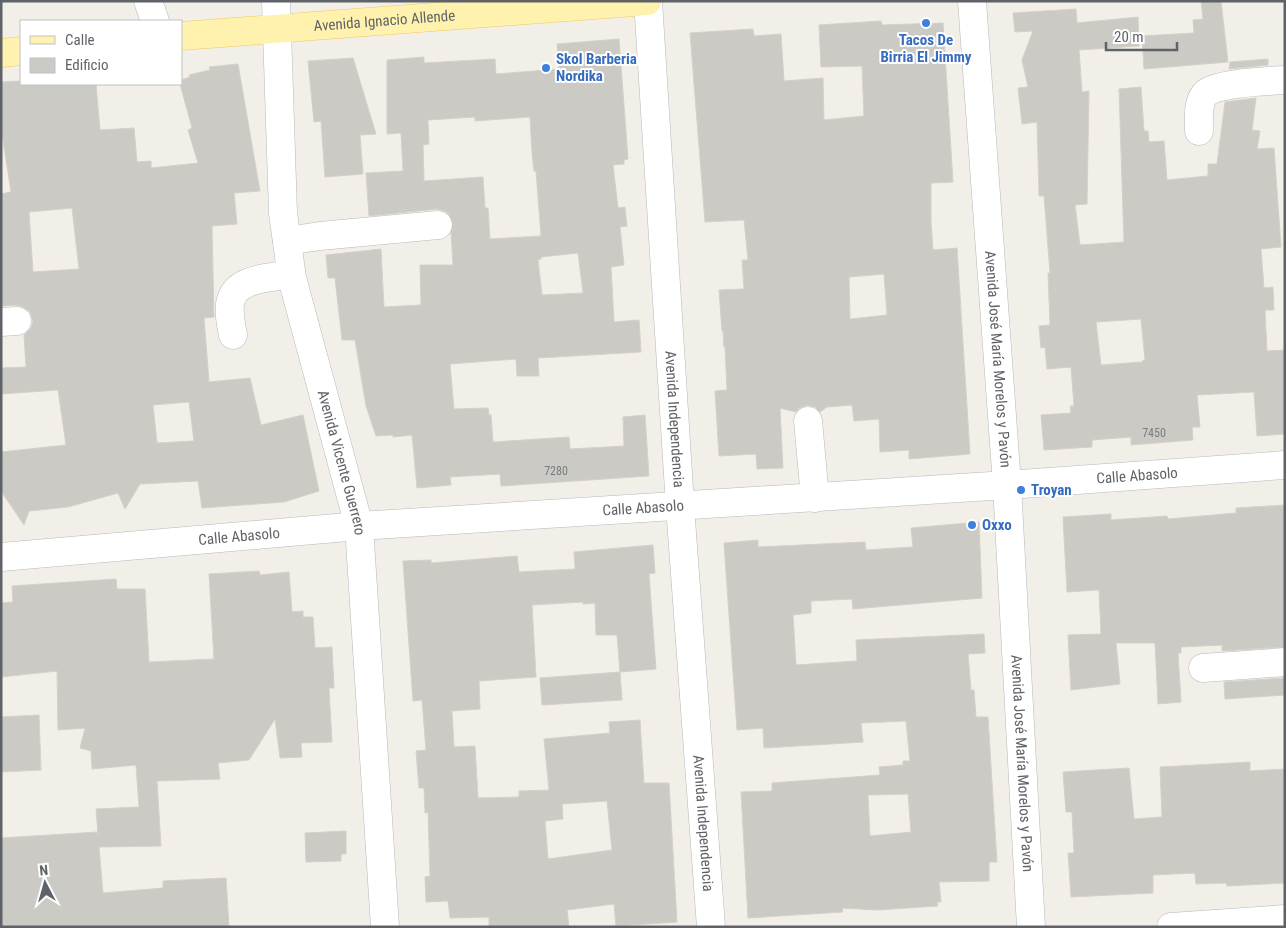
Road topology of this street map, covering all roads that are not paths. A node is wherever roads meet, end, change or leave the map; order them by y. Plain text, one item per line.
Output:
1 (148, 1) edge
2 (648, 1) edge
3 (972, 1) edge
4 (277, 14) edge
5 (155, 20) edge
6 (182, 36) edge
7 (20, 51) edge
8 (1, 53) edge
9 (1285, 80) edge
10 (1198, 131) dead end
11 (438, 224) dead end
12 (286, 241) junction
13 (291, 274) junction
14 (233, 335) dead end
15 (808, 421) dead end
16 (1285, 465) edge
17 (1007, 485) junction
18 (815, 498) junction
19 (680, 506) junction
20 (359, 526) junction
21 (1, 558) edge
22 (1285, 662) edge
23 (1203, 668) dead end
24 (1285, 919) edge
25 (385, 927) edge
26 (712, 927) edge
27 (1031, 927) edge
28 (1171, 927) edge

1 - 5 street
2 - 4 main road, Avenida Ignacio Allende
2 - 19 street, Avenida Independencia
3 - 17 street, Avenida José María Morelos y Pavón
4 - 6 main road, Avenida Ignacio Allende
4 - 12 street, Avenida Vicente Guerrero
7 - 8 main road
9 - 10 street
11 - 12 street
12 - 13 street, Avenida Vicente Guerrero
13 - 14 street
13 - 20 street, Avenida Vicente Guerrero
15 - 18 street
16 - 17 street, Calle Abasolo
17 - 18 street, Calle Abasolo
17 - 27 street, Avenida José María Morelos y Pavón
18 - 19 street, Calle Abasolo
19 - 20 street, Calle Abasolo
19 - 26 street, Avenida Independencia
20 - 21 street, Calle Abasolo
20 - 25 street, Avenida Vicente Guerrero
22 - 23 street
24 - 28 street

